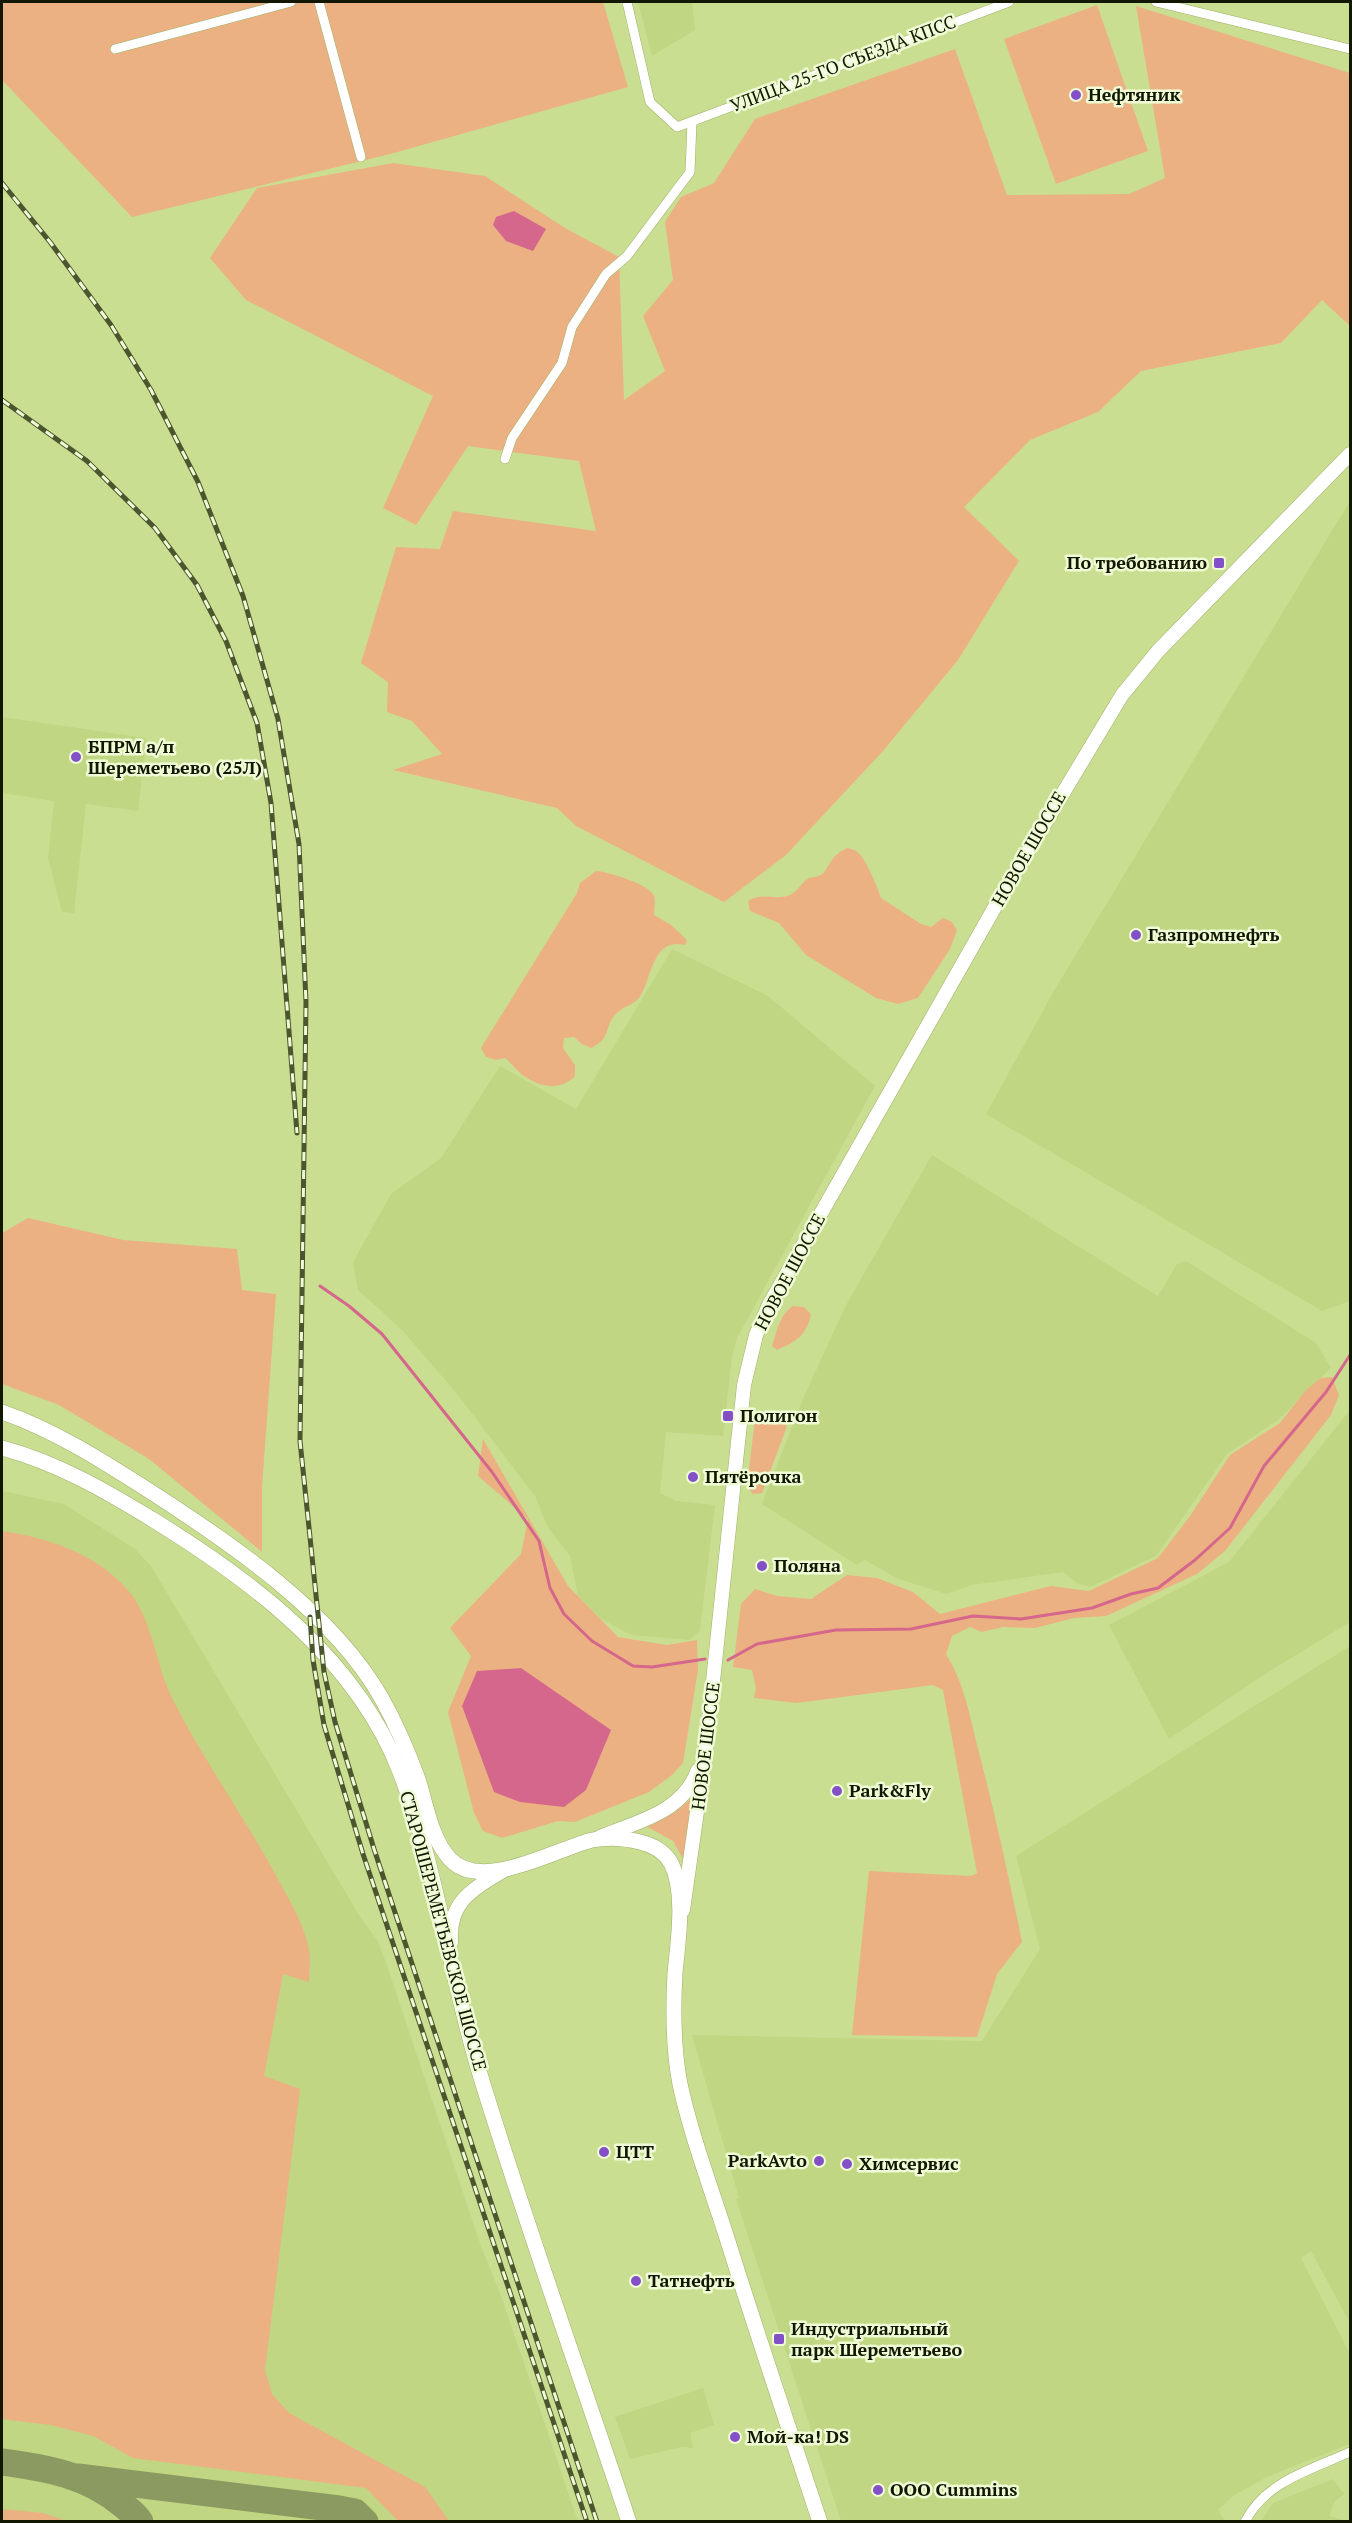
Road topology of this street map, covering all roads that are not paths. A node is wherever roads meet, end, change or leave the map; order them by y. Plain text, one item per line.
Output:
1 (291, 2) edge
2 (319, 2) edge
3 (627, 2) edge
4 (1009, 2) edge
5 (1156, 2) edge
6 (115, 49) dead end
7 (1350, 49) edge
8 (692, 122) junction
9 (361, 157) dead end
10 (1350, 454) edge
11 (505, 459) dead end
12 (2, 1412) edge
13 (2, 1448) edge
14 (706, 1748) junction
15 (594, 1840) junction
16 (506, 1869) junction
17 (679, 1930) junction
18 (452, 1962) junction
19 (1350, 2452) edge
20 (629, 2522) edge
21 (820, 2522) edge
22 (1245, 2522) edge

1 - 6 street
2 - 9 street
3 - 8 street, УЛИЦА 25-ГО СЪЕЗДА КПСС
4 - 8 street, УЛИЦА 25-ГО СЪЕЗДА КПСС
5 - 7 street
8 - 11 street
10 - 14 main road, НОВОЕ ШОССЕ
12 - 16 main road, СТАРОШЕРЕМЕТЬЕВСКОЕ ШОССЕ
13 - 18 main road, СТАРОШЕРЕМЕТЬЕВСКОЕ ШОССЕ
14 - 15 main road
14 - 17 main road, НОВОЕ ШОССЕ
15 - 16 main road, СТАРОШЕРЕМЕТЬЕВСКОЕ ШОССЕ
15 - 17 main road, СТАРОШЕРЕМЕТЬЕВСКОЕ ШОССЕ
16 - 18 main road
17 - 21 main road, НОВОЕ ШОССЕ
18 - 20 main road, СТАРОШЕРЕМЕТЬЕВСКОЕ ШОССЕ
19 - 22 street

